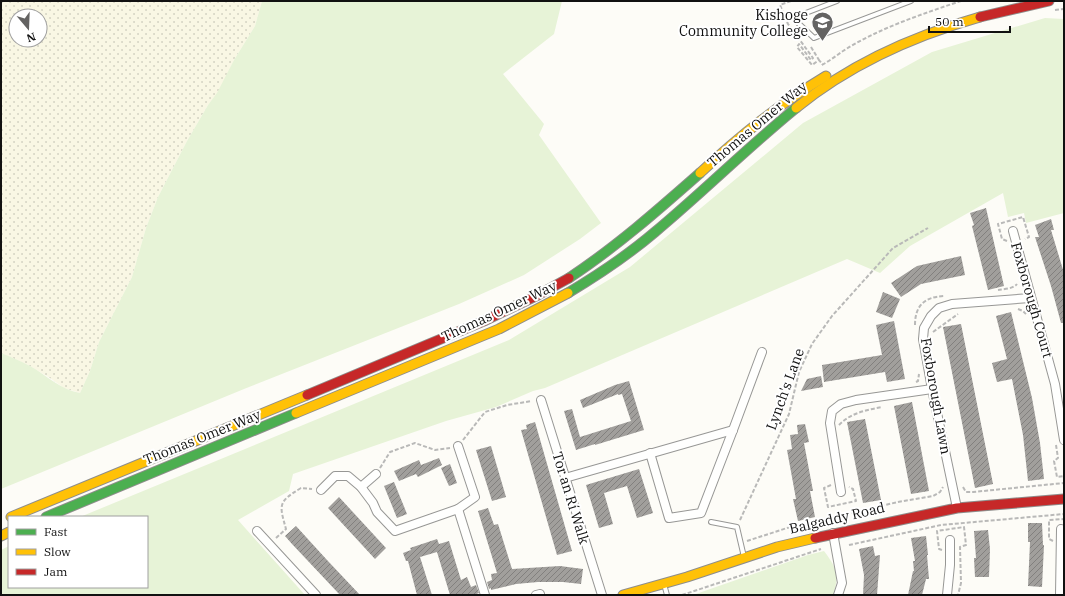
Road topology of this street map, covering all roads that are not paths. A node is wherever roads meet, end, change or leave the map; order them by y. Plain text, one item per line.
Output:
1 (837, 1) edge
2 (911, 1) edge
3 (1009, 1) edge
4 (1049, 1) edge
5 (1013, 231) dead end
6 (1030, 298) junction
7 (762, 352) dead end
8 (932, 389) junction
9 (541, 400) road end
10 (733, 430) junction
11 (1064, 440) edge
12 (458, 446) road end
13 (650, 454) junction
14 (376, 474) road end
15 (565, 478) junction
16 (361, 487) junction
17 (321, 490) road end
18 (841, 492) dead end
19 (1064, 499) edge
20 (957, 508) junction
21 (458, 509) junction
22 (12, 516) edge
23 (48, 516) edge
24 (710, 522) dead end
25 (1061, 529) dead end
26 (257, 531) dead end
27 (833, 533) junction
28 (950, 540) dead end
29 (744, 557) junction
30 (664, 584) junction
31 (316, 595) edge
32 (485, 595) edge
33 (602, 595) edge
34 (623, 595) edge
35 (667, 595) edge
36 (838, 595) edge
37 (947, 595) edge
38 (1060, 595) edge

1 - 2 lane
3 - 22 street, Thomas Omer Way
4 - 23 street, Thomas Omer Way
5 - 6 street, Foxborough Court
6 - 8 street, Foxborough Lawn
6 - 11 street, Foxborough Court
7 - 10 street
8 - 18 street
8 - 20 street, Foxborough Lawn
9 - 15 street, Tor an Rí Walk
10 - 13 street
10 - 13 street
12 - 21 street
13 - 15 street
14 - 16 street
15 - 33 street, Tor an Rí Walk
16 - 17 street
16 - 21 street
19 - 20 street, Balgaddy Road
20 - 27 street, Balgaddy Road
21 - 32 street
24 - 29 lane
25 - 38 street
26 - 31 street
27 - 29 street, Balgaddy Road
27 - 36 street
28 - 37 street
29 - 30 street, Balgaddy Road
30 - 34 street, Balgaddy Road
30 - 35 lane

